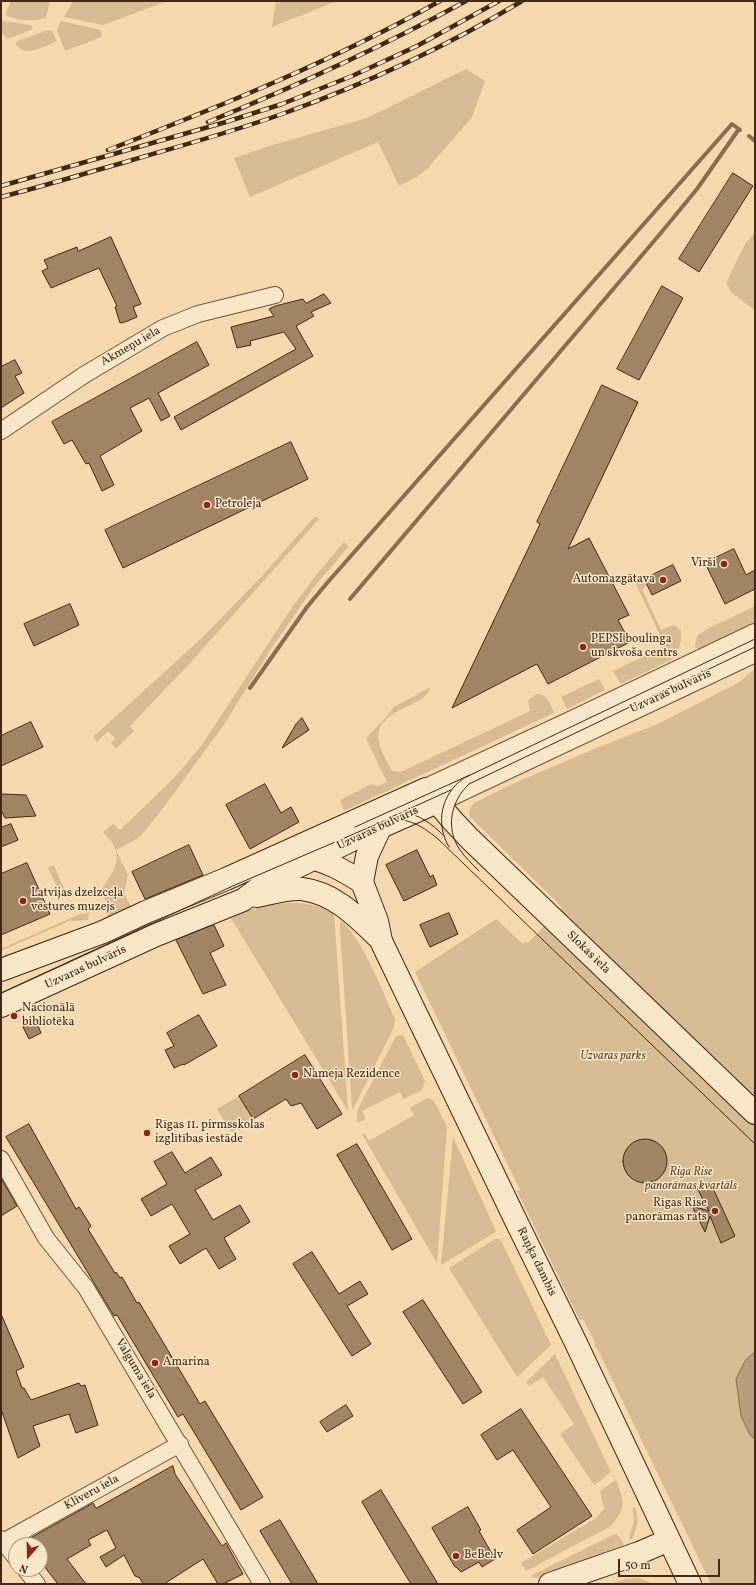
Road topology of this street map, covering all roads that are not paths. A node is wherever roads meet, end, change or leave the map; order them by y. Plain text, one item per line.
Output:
1 (275, 295) dead end
2 (1, 431) edge
3 (755, 634) edge
4 (755, 652) edge
5 (431, 796) junction
6 (380, 828) junction
7 (283, 854) junction
8 (315, 858) junction
9 (362, 882) junction
10 (243, 900) junction
11 (381, 941) junction
12 (1, 970) edge
13 (1, 1006) edge
14 (755, 1114) edge
15 (1, 1159) edge
16 (180, 1444) junction
17 (2, 1540) edge
18 (669, 1540) junction
19 (262, 1584) edge
20 (550, 1584) edge
21 (690, 1584) edge

1 - 2 street, Akmeņu iela
3 - 5 street, Uzvaras bulvāris
4 - 5 street, Uzvaras bulvāris
5 - 6 main road, Uzvaras bulvāris
5 - 7 main road, Uzvaras bulvāris
5 - 14 main road, Slokas iela
6 - 8 main road, Uzvaras bulvāris
6 - 9 main road
7 - 8 main road
7 - 12 main road, Uzvaras bulvāris
8 - 9 main road
8 - 10 main road, Uzvaras bulvāris
9 - 11 main road, Raņķa dambis
10 - 11 main road, Raņķa dambis
10 - 13 main road, Uzvaras bulvāris
11 - 18 main road, Raņķa dambis
15 - 16 street, Valguma iela
16 - 17 street, Klīveru iela
16 - 19 street, Valguma iela
18 - 20 main road
18 - 21 main road, Raņķa dambis

